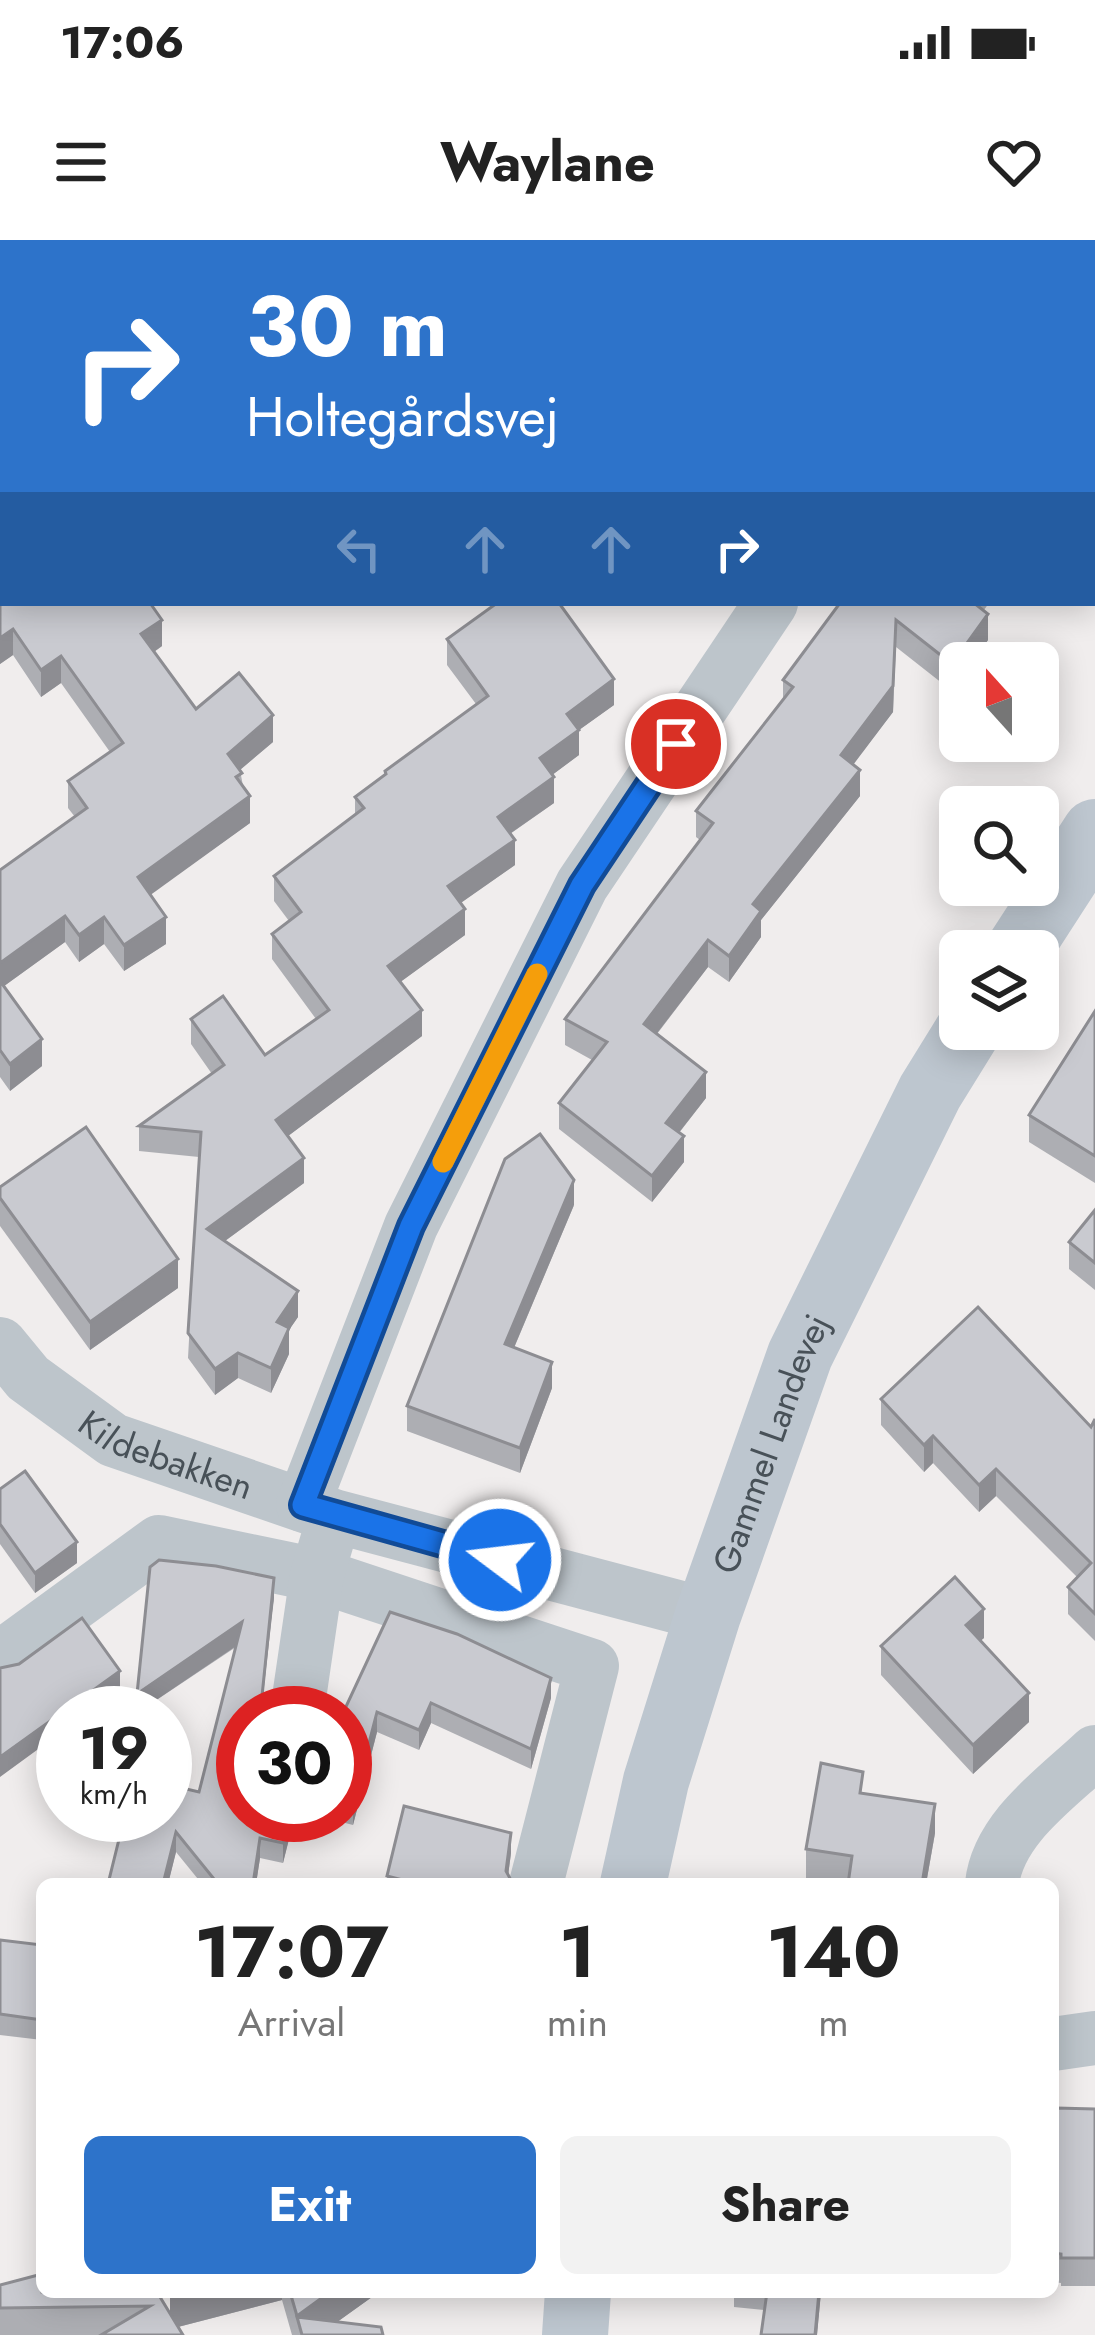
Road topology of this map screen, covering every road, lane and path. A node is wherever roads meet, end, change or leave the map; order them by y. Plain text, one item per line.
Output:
1 (769, 606) edge
2 (1095, 832) edge
3 (1032, 930) edge
4 (956, 1050) edge
5 (0, 1344) edge
6 (318, 1510) junction
7 (317, 1575) junction
8 (708, 1615) junction
9 (0, 1658) edge
10 (301, 1686) edge
11 (1095, 1752) edge
12 (538, 1878) edge
13 (633, 1878) edge
14 (992, 1878) edge
15 (1095, 2038) edge
16 (1059, 2043) edge
17 (578, 2298) edge
18 (575, 2335) edge

1 - 6 street
2 - 3 street
4 - 8 street, Gammel Landevej
5 - 6 street, Kildebakken
6 - 7 street
6 - 8 street, Kildebakken
7 - 9 street
7 - 10 street
7 - 12 street
8 - 13 street, Gammel Landevej
11 - 14 street
15 - 16 street
17 - 18 street

